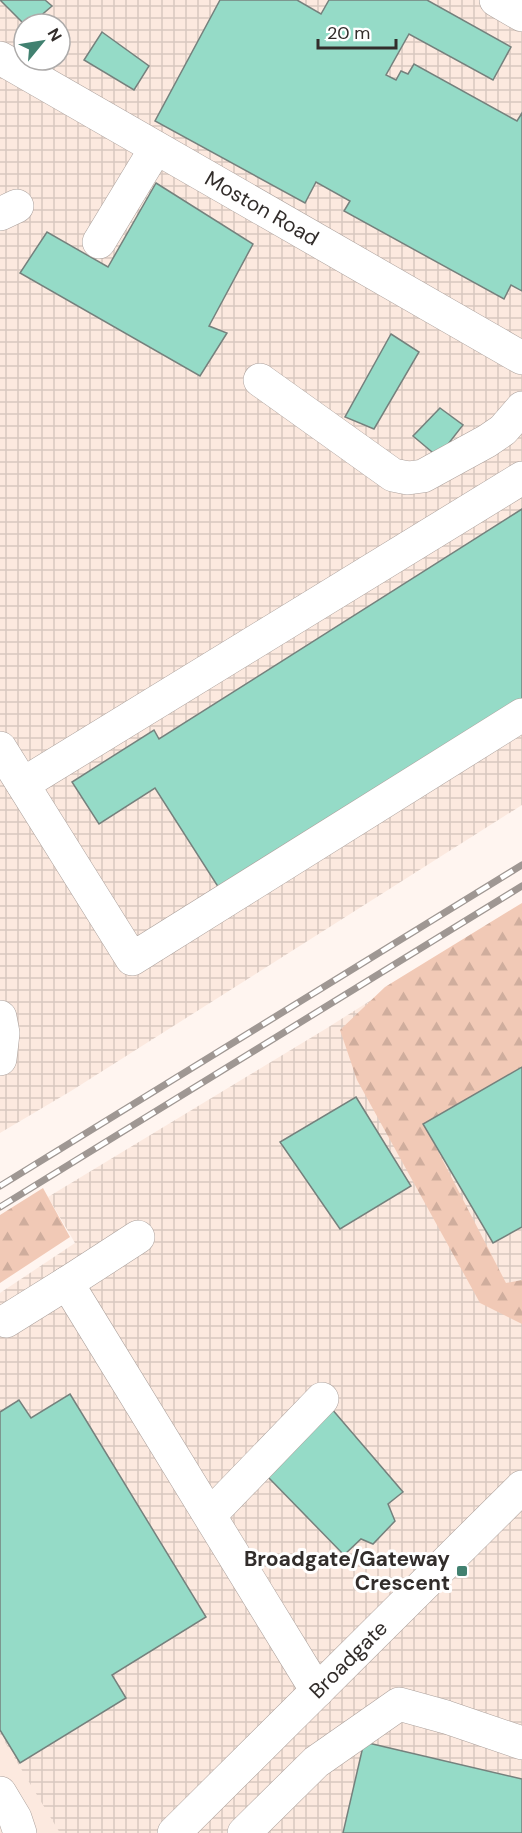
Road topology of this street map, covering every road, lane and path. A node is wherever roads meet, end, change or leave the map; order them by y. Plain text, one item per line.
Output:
1 (496, 0) edge
2 (522, 15) edge
3 (0, 58) edge
4 (156, 148) junction
5 (99, 242) dead end
6 (522, 358) edge
7 (260, 380) dead end
8 (522, 408) edge
9 (522, 478) edge
10 (522, 715) edge
11 (0, 748) edge
12 (22, 784) junction
13 (0, 1017) edge
14 (0, 1059) edge
15 (138, 1237) dead end
16 (67, 1283) junction
17 (6, 1321) dead end
18 (322, 1399) dead end
19 (522, 1487) edge
20 (210, 1515) junction
21 (317, 1691) junction
22 (522, 1743) edge
23 (0, 1793) edge
24 (20, 1833) edge
25 (174, 1833) edge
26 (244, 1833) edge

1 - 2 street
3 - 4 street, Moston Road
4 - 5 street
4 - 6 street, Moston Road
7 - 8 street
9 - 12 street
10 - 12 street
11 - 12 street
13 - 14 street
15 - 16 street
16 - 17 street
16 - 20 street
18 - 20 street
19 - 21 street, Broadgate
20 - 21 street
21 - 25 street, Broadgate
22 - 26 street
23 - 24 street

